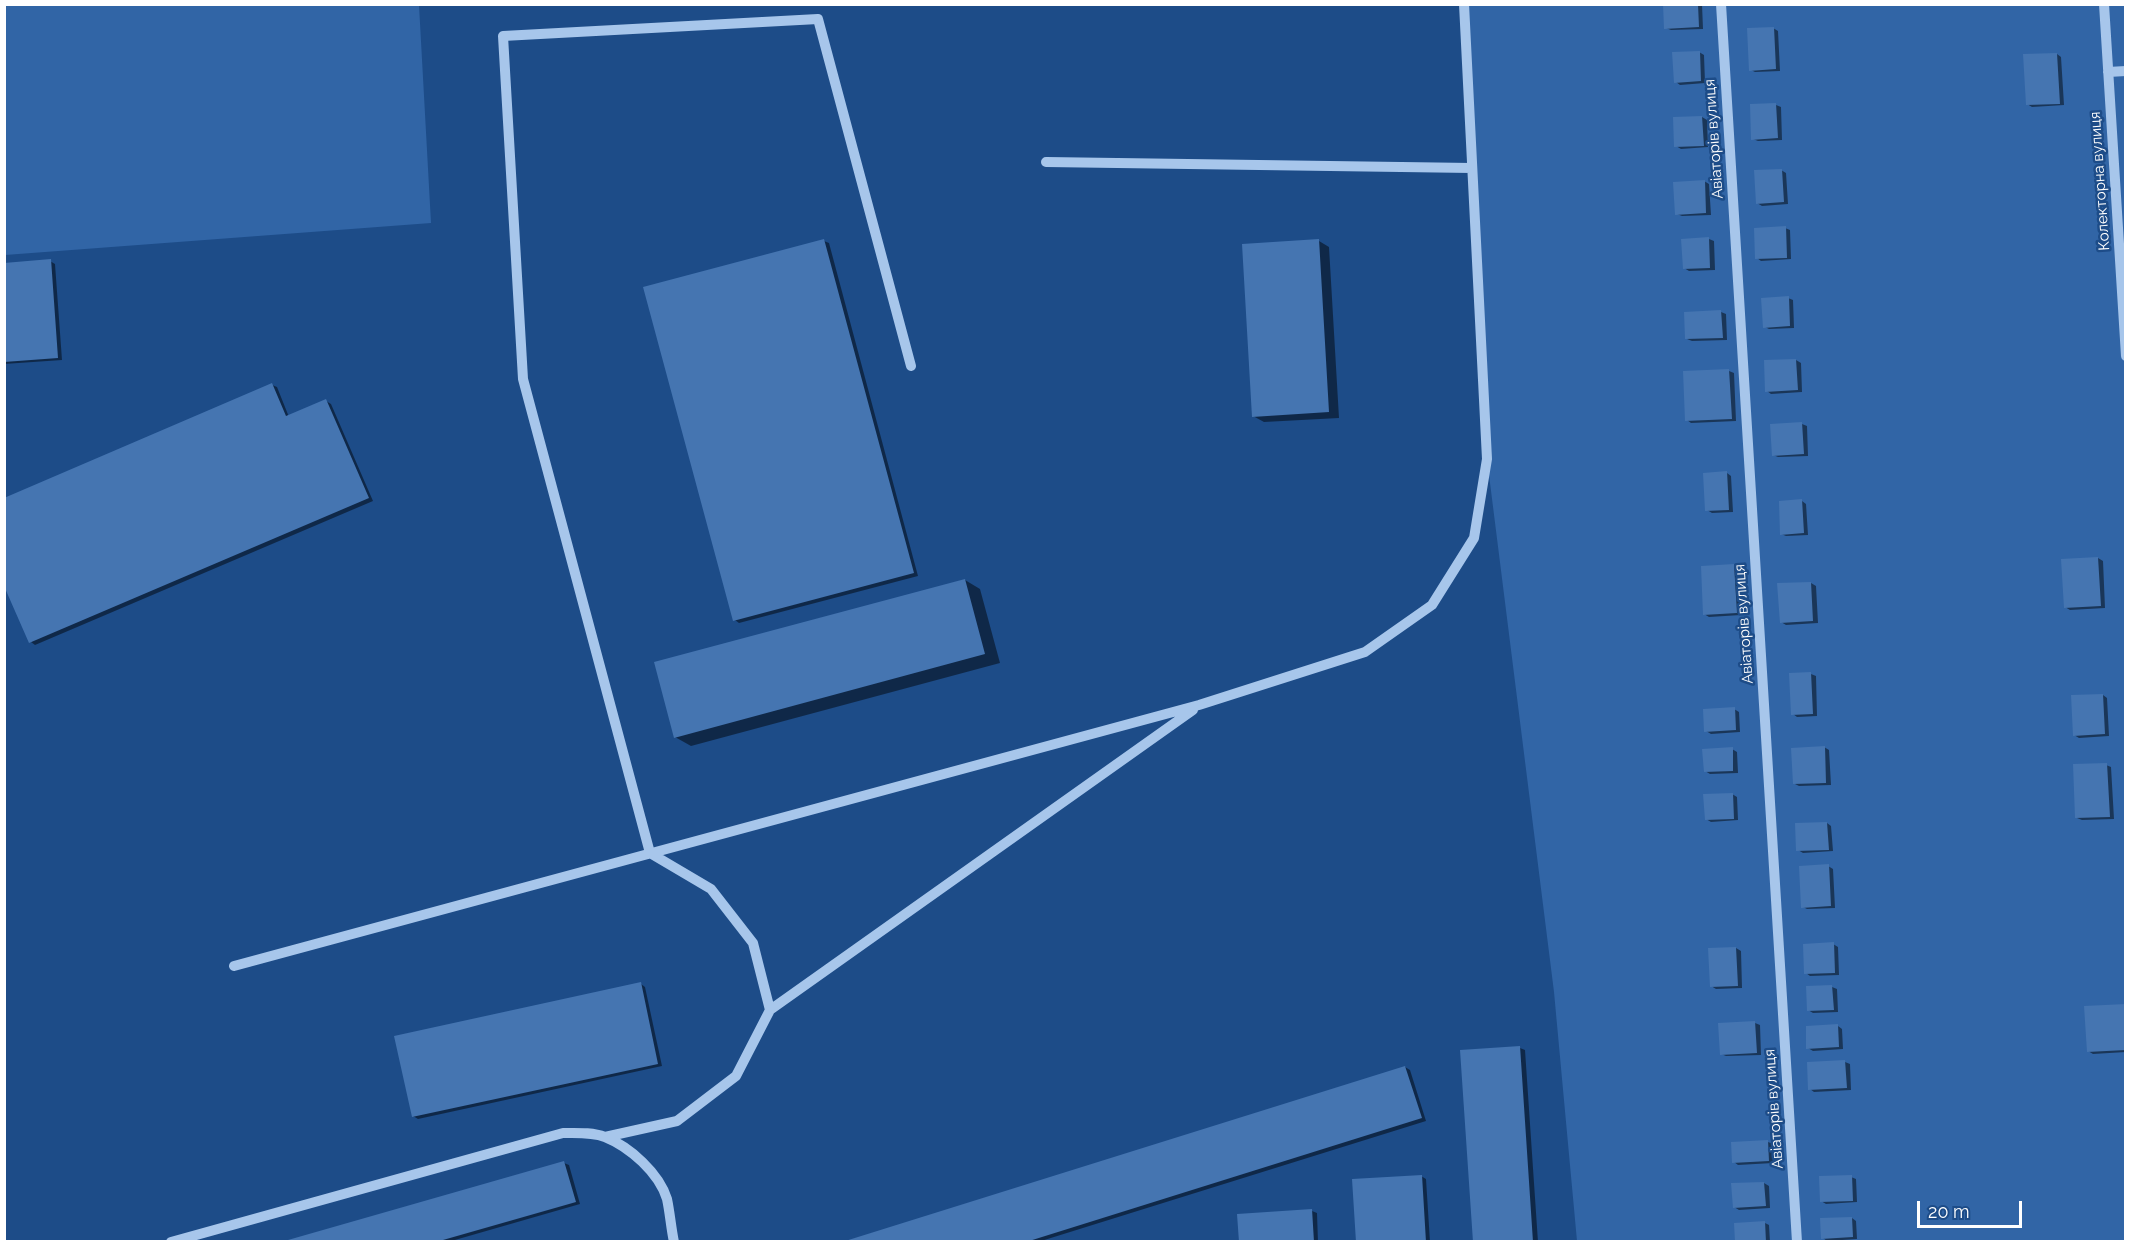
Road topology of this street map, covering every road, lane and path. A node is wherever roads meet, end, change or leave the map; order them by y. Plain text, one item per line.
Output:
1 (1464, 4) edge
2 (1721, 4) edge
3 (2104, 4) edge
4 (2126, 71) edge
5 (2108, 72) junction
6 (1046, 162) dead end
7 (1472, 168) junction
8 (2126, 356) edge
9 (911, 366) dead end
10 (1199, 705) junction
11 (651, 853) junction
12 (234, 966) dead end
13 (770, 1010) junction
14 (605, 1137) junction
15 (171, 1242) edge
16 (674, 1242) edge
17 (1797, 1242) edge

1 - 7 street
2 - 17 street, Авіаторів вулиця
3 - 5 street, Колекторна вулиця
4 - 5 street
5 - 8 street, Колекторна вулиця
6 - 7 street
7 - 10 street
9 - 11 street
10 - 11 street
10 - 13 street
11 - 12 street
11 - 13 street
13 - 14 street
14 - 15 street
14 - 16 street

